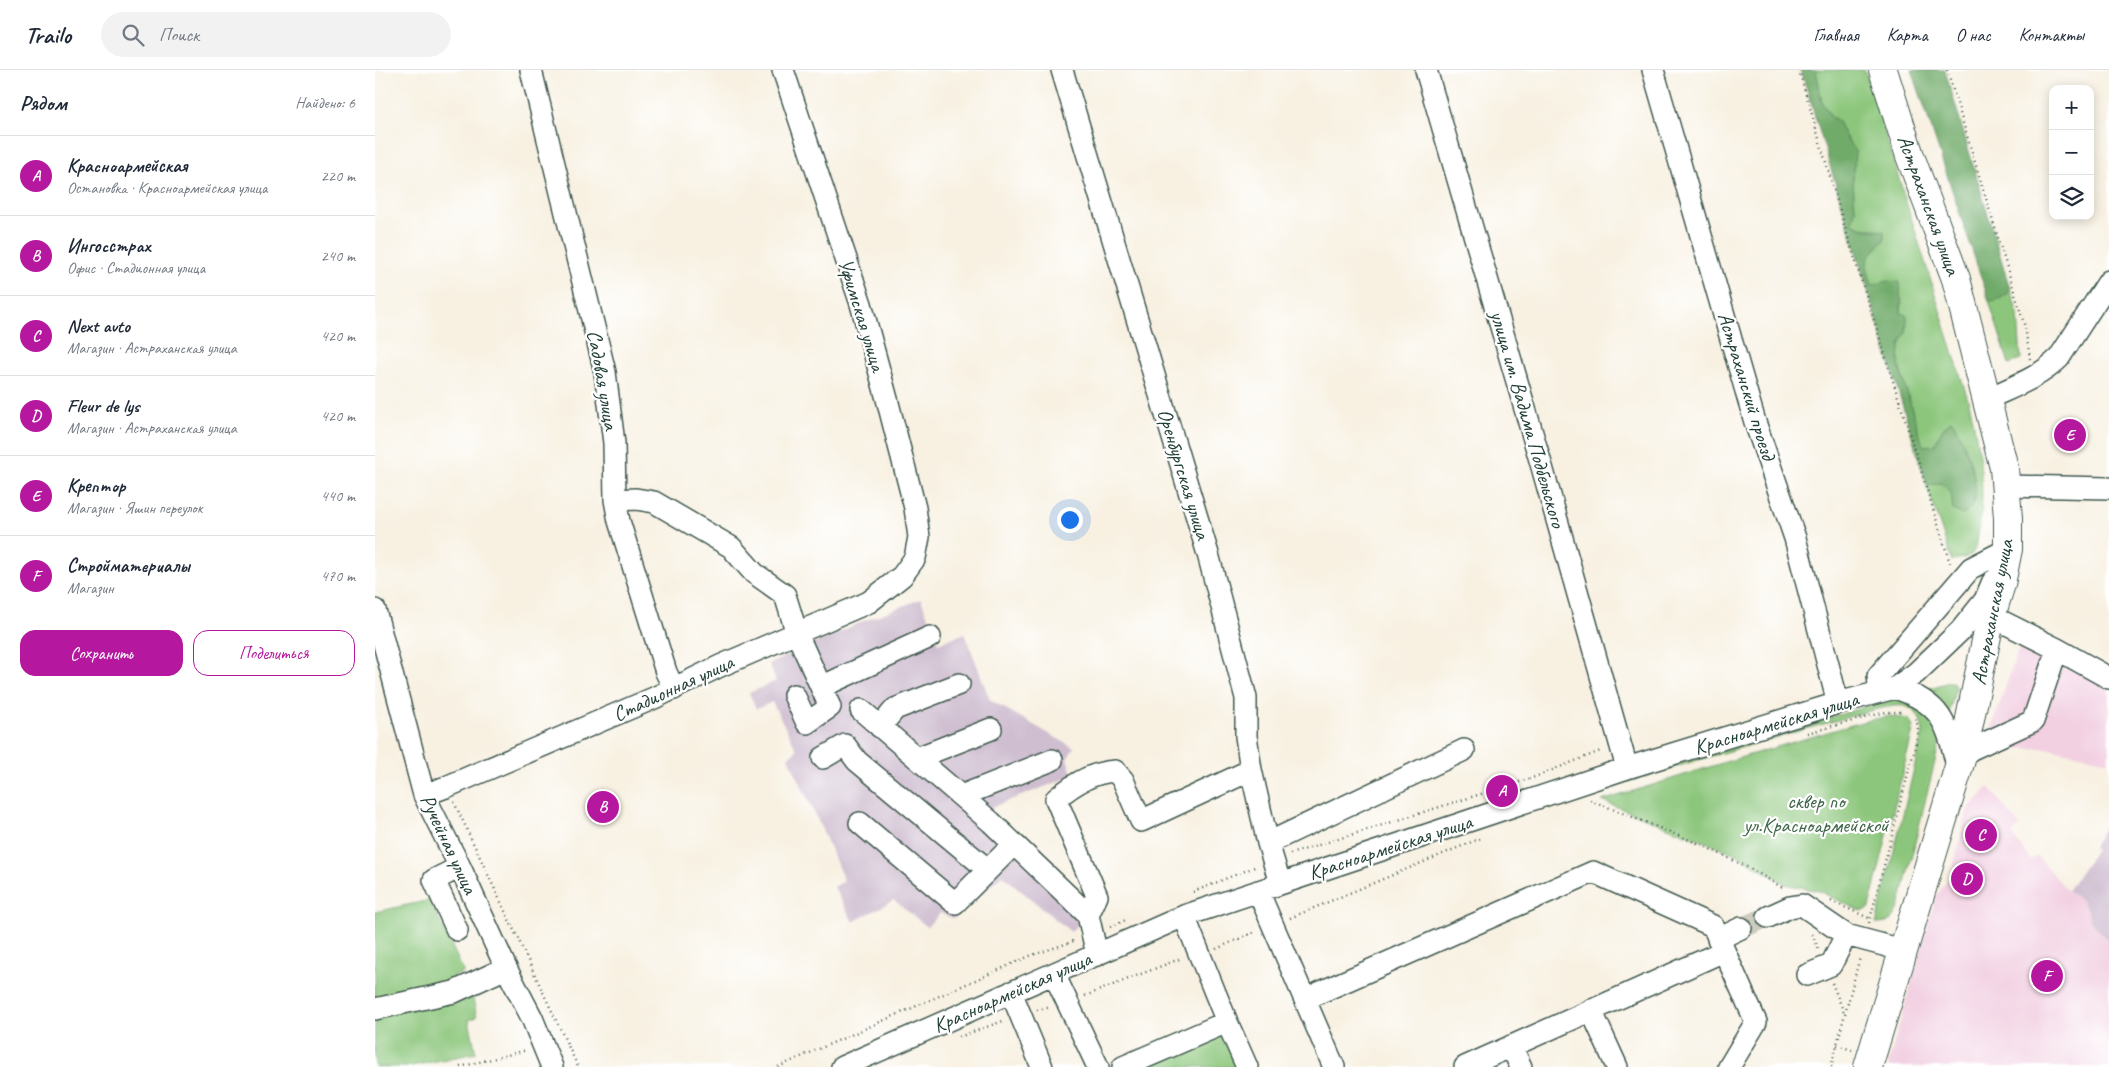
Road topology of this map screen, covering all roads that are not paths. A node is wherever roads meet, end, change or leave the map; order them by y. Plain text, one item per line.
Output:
1 (531, 70) edge
2 (783, 70) edge
3 (1062, 70) edge
4 (1426, 70) edge
5 (1653, 70) edge
6 (1883, 70) edge
7 (2109, 281) edge
8 (1987, 399) junction
9 (2007, 486) junction
10 (2109, 488) edge
11 (615, 500) junction
12 (2008, 549) junction
13 (912, 564) joint
14 (1991, 616) junction
15 (377, 623) edge
16 (797, 634) junction
17 (930, 637) dead end
18 (2057, 649) junction
19 (2109, 678) edge
20 (959, 684) dead end
21 (821, 687) junction
22 (674, 689) junction
23 (1887, 690) junction
24 (794, 695) dead end
25 (1837, 703) junction
26 (861, 710) dead end
27 (880, 726) junction
28 (991, 729) dead end
29 (1464, 750) dead end
30 (823, 758) dead end
31 (917, 758) junction
32 (1052, 760) dead end
33 (1960, 761) junction
34 (1627, 768) junction
35 (1251, 770) junction
36 (425, 794) junction
37 (961, 796) junction
38 (859, 823) dead end
39 (1268, 842) junction
40 (1014, 844) junction
41 (460, 867) junction
42 (987, 869) junction
43 (1280, 883) junction
44 (1258, 891) junction
45 (1088, 916) junction
46 (1184, 916) junction
47 (1768, 917) tunnel mouth
48 (1741, 928) tunnel mouth
49 (457, 930) dead end
50 (1855, 938) junction
51 (1721, 945) junction
52 (1902, 950) junction
53 (1097, 955) junction
54 (506, 968) junction
55 (1054, 974) junction
56 (1807, 975) dead end
57 (1011, 992) junction
58 (1305, 999) junction
59 (375, 1009) edge
60 (1591, 1010) junction
61 (1227, 1022) junction
62 (1511, 1046) junction
63 (1863, 1060) edge
64 (1040, 1066) edge
65 (552, 1067) edge
66 (842, 1067) edge
67 (1097, 1067) edge
68 (1123, 1067) edge
69 (1247, 1067) edge
70 (1334, 1067) edge
71 (1465, 1067) edge
72 (1521, 1067) edge
73 (1617, 1067) edge
74 (1729, 1067) edge

1 - 11 street, Садовая улица
2 - 13 street, Уфимская улица
3 - 35 street, Оренбургская улица
4 - 34 street, улица им. Вадима Подбельского
5 - 25 street, Астраханский проезд
6 - 8 main road, Астраханская улица
7 - 8 street
8 - 9 main road, Астраханская улица
9 - 10 street
9 - 12 main road, Астраханская улица
11 - 16 street
11 - 22 street, Садовая улица
12 - 14 main road, Астраханская улица
12 - 23 street, Красноармейская улица
12 - 23 street
13 - 16 street, Стадионная улица
14 - 18 street
14 - 33 main road, Астраханская улица
15 - 36 street, Ручейная улица
16 - 21 street
16 - 22 street, Стадионная улица
17 - 21 street
18 - 19 street
18 - 33 street
20 - 27 street
21 - 24 street
22 - 36 street, Стадионная улица
23 - 25 street, Красноармейская улица
23 - 33 street
25 - 34 street, Красноармейская улица
26 - 27 street
27 - 31 street
28 - 31 street
29 - 39 street
30 - 42 street
31 - 37 street
32 - 37 street
33 - 52 main road, Астраханская улица
34 - 43 street, Красноармейская улица
35 - 39 street, Оренбургская улица
35 - 45 street
36 - 41 street, Ручейная улица
37 - 40 street
38 - 42 street
39 - 43 street, Оренбургская улица
40 - 42 street
40 - 45 street
41 - 49 street
41 - 54 street, Ручейная улица
43 - 44 street, Красноармейская улица
44 - 46 street, Красноармейская улица
44 - 58 street
45 - 53 street
46 - 53 street, Красноармейская улица
46 - 61 street
47 - 50 street
48 - 51 street
50 - 52 street
50 - 56 street
51 - 58 street
51 - 60 street
51 - 74 street
52 - 63 main road, Астраханская улица
53 - 55 street, Красноармейская улица
54 - 59 street
54 - 65 street, Ручейная улица
55 - 57 street, Красноармейская улица
55 - 67 street
57 - 64 street
57 - 66 street, Красноармейская улица
58 - 70 street
60 - 62 street
60 - 73 street
61 - 68 street
61 - 69 street
62 - 71 street
62 - 72 street

